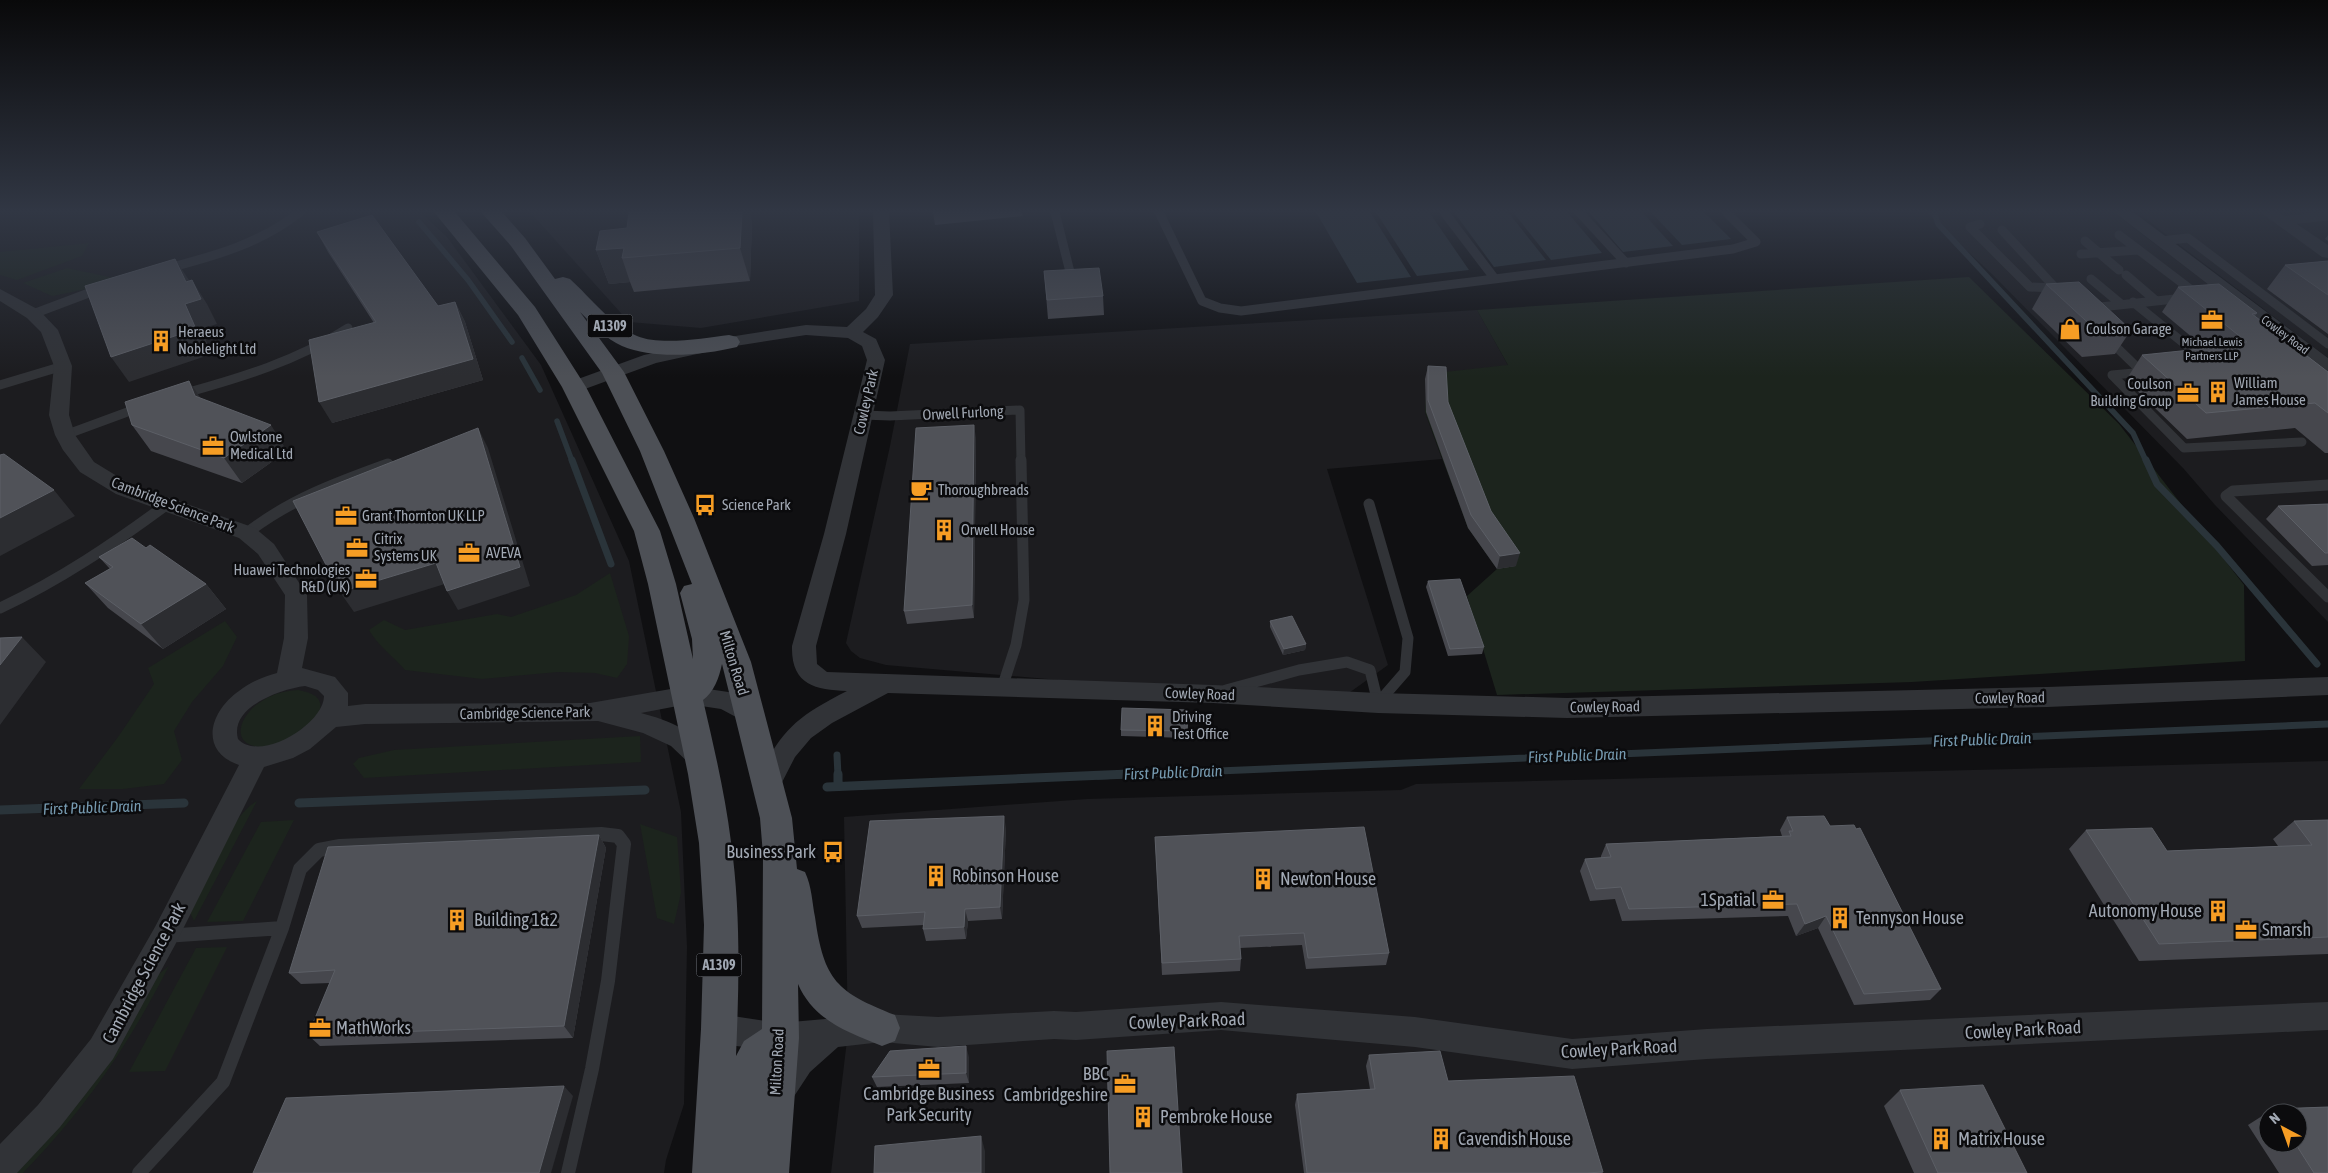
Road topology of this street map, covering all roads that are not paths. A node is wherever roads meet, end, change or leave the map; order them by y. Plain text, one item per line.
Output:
1 (172, 267) edge
2 (489, 267) edge
3 (536, 267) edge
4 (545, 267) edge
5 (883, 267) edge
6 (1069, 267) edge
7 (1185, 267) edge
8 (1486, 267) edge
9 (1595, 267) edge
10 (2010, 267) edge
11 (2036, 267) edge
12 (2115, 267) edge
13 (2164, 267) edge
14 (2184, 267) edge
15 (2226, 267) edge
16 (153, 272) edge
17 (1495, 279) junction
18 (2091, 279) dead end
19 (1072, 280) edge
20 (111, 284) edge
21 (2055, 288) junction
22 (0, 294) edge
23 (2211, 297) junction
24 (2066, 299) edge
25 (2154, 300) junction
26 (2133, 302) junction
27 (2121, 304) junction
28 (2078, 310) edge
29 (33, 314) junction
30 (348, 328) edge
31 (2099, 331) edge
32 (852, 333) junction
33 (729, 342) junction
34 (2328, 344) edge
35 (63, 366) junction
36 (2200, 366) edge
37 (2328, 367) edge
38 (613, 372) junction
39 (0, 385) edge
40 (574, 386) junction
41 (171, 398) edge
42 (148, 405) edge
43 (864, 415) junction
44 (65, 435) junction
45 (2302, 442) dead end
46 (398, 460) edge
47 (2328, 485) edge
48 (1369, 504) dead end
49 (166, 505) junction
50 (681, 518) junction
51 (247, 533) junction
52 (2328, 597) edge
53 (0, 608) edge
54 (288, 679) junction
55 (834, 682) joint
56 (882, 684) junction
57 (2328, 686) edge
58 (1002, 688) junction
59 (1213, 694) junction
60 (688, 695) junction
61 (1378, 703) junction
62 (600, 712) junction
63 (749, 714) junction
64 (330, 718) junction
65 (256, 757) junction
66 (701, 758) junction
67 (767, 786) junction
68 (780, 854) junction
69 (282, 928) junction
70 (165, 936) junction
71 (2328, 1016) edge
72 (882, 1028) junction
73 (719, 1029) junction
74 (833, 1032) junction
75 (780, 1038) junction
76 (775, 1099) junction
77 (0, 1166) edge
78 (139, 1173) edge
79 (568, 1173) edge
80 (712, 1173) edge
81 (736, 1173) edge
82 (769, 1173) edge

1 - 16 lane
2 - 40 main road, A1309
3 - 38 main road, Milton Road / A1309
4 - 33 main road, A1309
5 - 32 street
6 - 19 lane
7 - 17 lane
8 - 17 lane
9 - 17 lane
10 - 21 lane
11 - 21 lane
12 - 25 lane
13 - 23 lane
14 - 23 street, Cowley Road
15 - 34 lane
18 - 27 lane
20 - 29 lane
21 - 24 lane
22 - 29 street, Cambridge Science Park
23 - 25 lane
23 - 37 street, Cowley Road
25 - 26 lane
26 - 27 lane
26 - 36 lane
27 - 28 lane
29 - 35 street, Cambridge Science Park
30 - 41 lane
31 - 45 lane
32 - 33 street
32 - 43 street, Cowley Park
33 - 38 street
35 - 39 lane
35 - 44 street, Cambridge Science Park
38 - 40 street
38 - 50 main road, Milton Road / A1309
40 - 60 main road, A1309
42 - 44 lane
43 - 55 street, Cowley Park
43 - 58 lane, Orwell Furlong
44 - 49 street, Cambridge Science Park
46 - 51 lane
47 - 52 lane
48 - 61 lane
49 - 51 street, Cambridge Science Park
49 - 53 lane
50 - 60 main road, A1309
50 - 63 main road, Milton Road / A1309
51 - 54 street, Cambridge Science Park
54 - 64 street
54 - 65 street
55 - 56 street, Cowley Road
56 - 58 street, Cowley Road
56 - 67 street
57 - 61 street, Cowley Road
58 - 59 street, Cowley Road
59 - 61 street, Cowley Road
59 - 61 lane
60 - 62 street, Cambridge Science Park
60 - 63 street, Cambridge Science Park
60 - 66 main road, A1309
62 - 64 street, Cambridge Science Park
62 - 66 street, Cambridge Science Park
63 - 67 main road, Milton Road / A1309
64 - 65 street
65 - 70 street, Cambridge Science Park
66 - 73 main road, A1309
67 - 68 main road, Milton Road / A1309
68 - 72 main road, A1309
68 - 75 main road, Milton Road / A1309
69 - 70 lane
69 - 78 lane
69 - 79 lane
70 - 77 street, Cambridge Science Park
71 - 72 street, Cowley Park Road
72 - 74 street, Cowley Park Road
73 - 75 street, Cowley Park Road
73 - 80 main road, A1309
74 - 75 street, Cowley Park Road
74 - 76 street, A1309
75 - 76 main road, Milton Road / A1309
75 - 81 main road
76 - 82 main road, Milton Road / A1309

